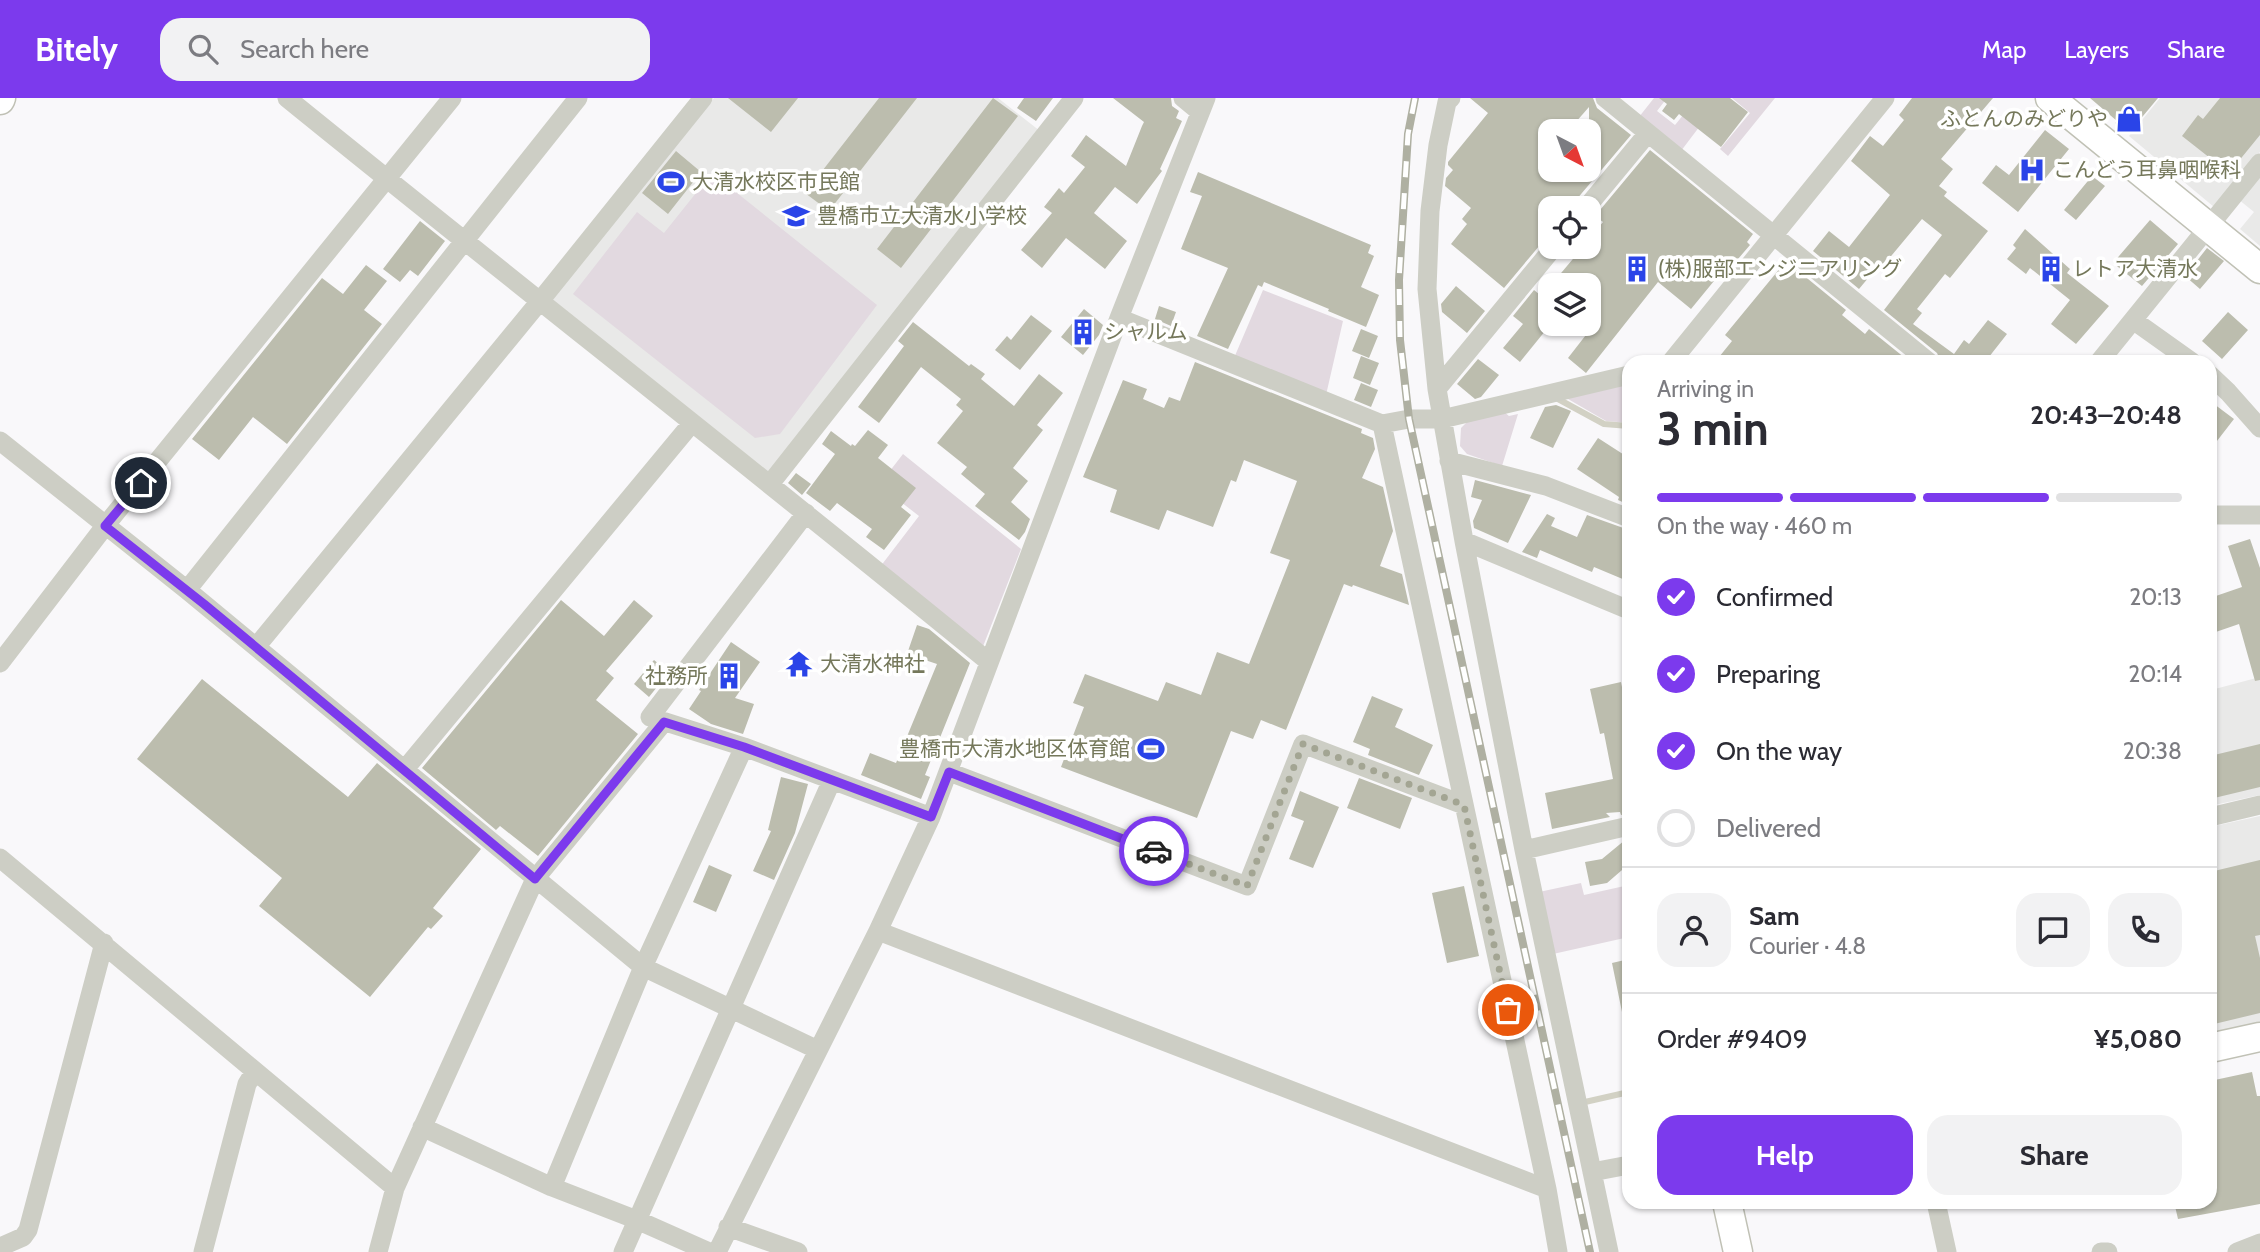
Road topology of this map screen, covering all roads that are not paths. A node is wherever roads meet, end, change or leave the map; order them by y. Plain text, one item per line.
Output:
1 (288, 98) edge
2 (452, 98) edge
3 (578, 98) edge
4 (703, 98) edge
5 (1074, 98) edge
6 (1183, 98) edge
7 (1451, 98) edge
8 (1605, 98) edge
9 (1885, 98) edge
10 (2050, 98) edge
11 (1203, 105) edge
12 (1648, 133) junction
13 (2260, 163) edge
14 (387, 179) junction
15 (1596, 196) edge
16 (2209, 226) junction
17 (1773, 236) junction
18 (463, 241) junction
19 (1545, 259) edge
20 (2260, 269) edge
21 (540, 301) junction
22 (1119, 318) junction
23 (2133, 320) junction
24 (1677, 355) edge
25 (1920, 355) edge
26 (2105, 355) edge
27 (2182, 355) edge
28 (1622, 377) edge
29 (2217, 382) edge
30 (1437, 389) junction
31 (1442, 419) junction
32 (692, 423) junction
33 (1382, 424) junction
34 (2260, 428) edge
35 (0, 441) edge
36 (1449, 461) junction
37 (771, 484) junction
38 (806, 513) junction
39 (1622, 515) edge
40 (2217, 515) edge
41 (2260, 516) edge
42 (105, 526) junction
43 (1464, 541) junction
44 (187, 590) junction
45 (1622, 607) edge
46 (256, 647) junction
47 (0, 663) edge
48 (989, 663) junction
49 (664, 722) junction
50 (744, 747) junction
51 (405, 769) junction
52 (949, 772) junction
53 (832, 780) junction
54 (1464, 805) junction
55 (2260, 805) edge
56 (2217, 815) edge
57 (931, 817) junction
58 (1622, 828) edge
59 (1524, 850) junction
60 (0, 858) edge
61 (535, 879) junction
62 (878, 931) junction
63 (104, 943) junction
64 (643, 967) junction
65 (731, 1010) junction
66 (2260, 1037) edge
67 (2217, 1046) edge
68 (817, 1050) junction
69 (255, 1070) junction
70 (422, 1127) junction
71 (1622, 1166) edge
72 (1591, 1172) junction
73 (552, 1187) junction
74 (395, 1188) junction
75 (1546, 1189) junction
76 (1729, 1209) edge
77 (1938, 1209) edge
78 (637, 1220) junction
79 (728, 1227) junction
80 (2260, 1243) edge
81 (0, 1247) edge
82 (203, 1252) edge
83 (378, 1252) edge
84 (623, 1252) edge
85 (709, 1252) edge
86 (717, 1252) edge
87 (797, 1252) edge
88 (1558, 1252) edge
89 (1609, 1252) edge
90 (1738, 1252) edge
91 (1948, 1252) edge
92 (2101, 1252) edge
93 (2108, 1252) edge
94 (2238, 1252) edge

1 - 14 street
2 - 14 street
3 - 18 street
4 - 21 street
5 - 37 street
6 - 11 street
7 - 30 street
8 - 12 street
9 - 17 street
10 - 16 main road
11 - 22 street
12 - 15 street
12 - 17 street
13 - 16 street
14 - 18 street
14 - 42 street
16 - 20 main road
16 - 23 street
17 - 24 street
17 - 25 street
18 - 21 street
18 - 44 street
19 - 30 street
21 - 32 street
21 - 46 street
22 - 33 street
22 - 48 street
23 - 26 street
23 - 27 street
28 - 31 street
29 - 34 street
30 - 31 street
31 - 33 street
31 - 36 street
32 - 37 street
32 - 51 street
33 - 54 street
35 - 42 street
36 - 39 street
36 - 43 street
37 - 38 street
38 - 48 street
38 - 49 street
40 - 41 street
42 - 44 street
42 - 47 street
43 - 45 street
43 - 59 street
44 - 46 street
46 - 51 street
48 - 52 street
49 - 50 street
49 - 61 street
50 - 53 street
50 - 64 street
51 - 61 street
52 - 54 street
52 - 57 street
53 - 57 street
53 - 65 street
54 - 75 street
55 - 56 street
57 - 62 street
58 - 59 street
59 - 72 street
60 - 63 street
61 - 64 street
61 - 70 street
62 - 68 street
62 - 75 street
63 - 69 street
63 - 81 street
64 - 65 street
64 - 73 street
65 - 68 street
65 - 78 street
66 - 67 main road
68 - 79 street
69 - 74 street
69 - 82 street
70 - 73 street
70 - 74 street
71 - 72 street
72 - 89 street
73 - 78 street
74 - 83 street
75 - 88 street
76 - 90 main road
77 - 91 street
78 - 84 street
78 - 85 street
79 - 86 street
79 - 87 street
80 - 94 street
92 - 93 street

